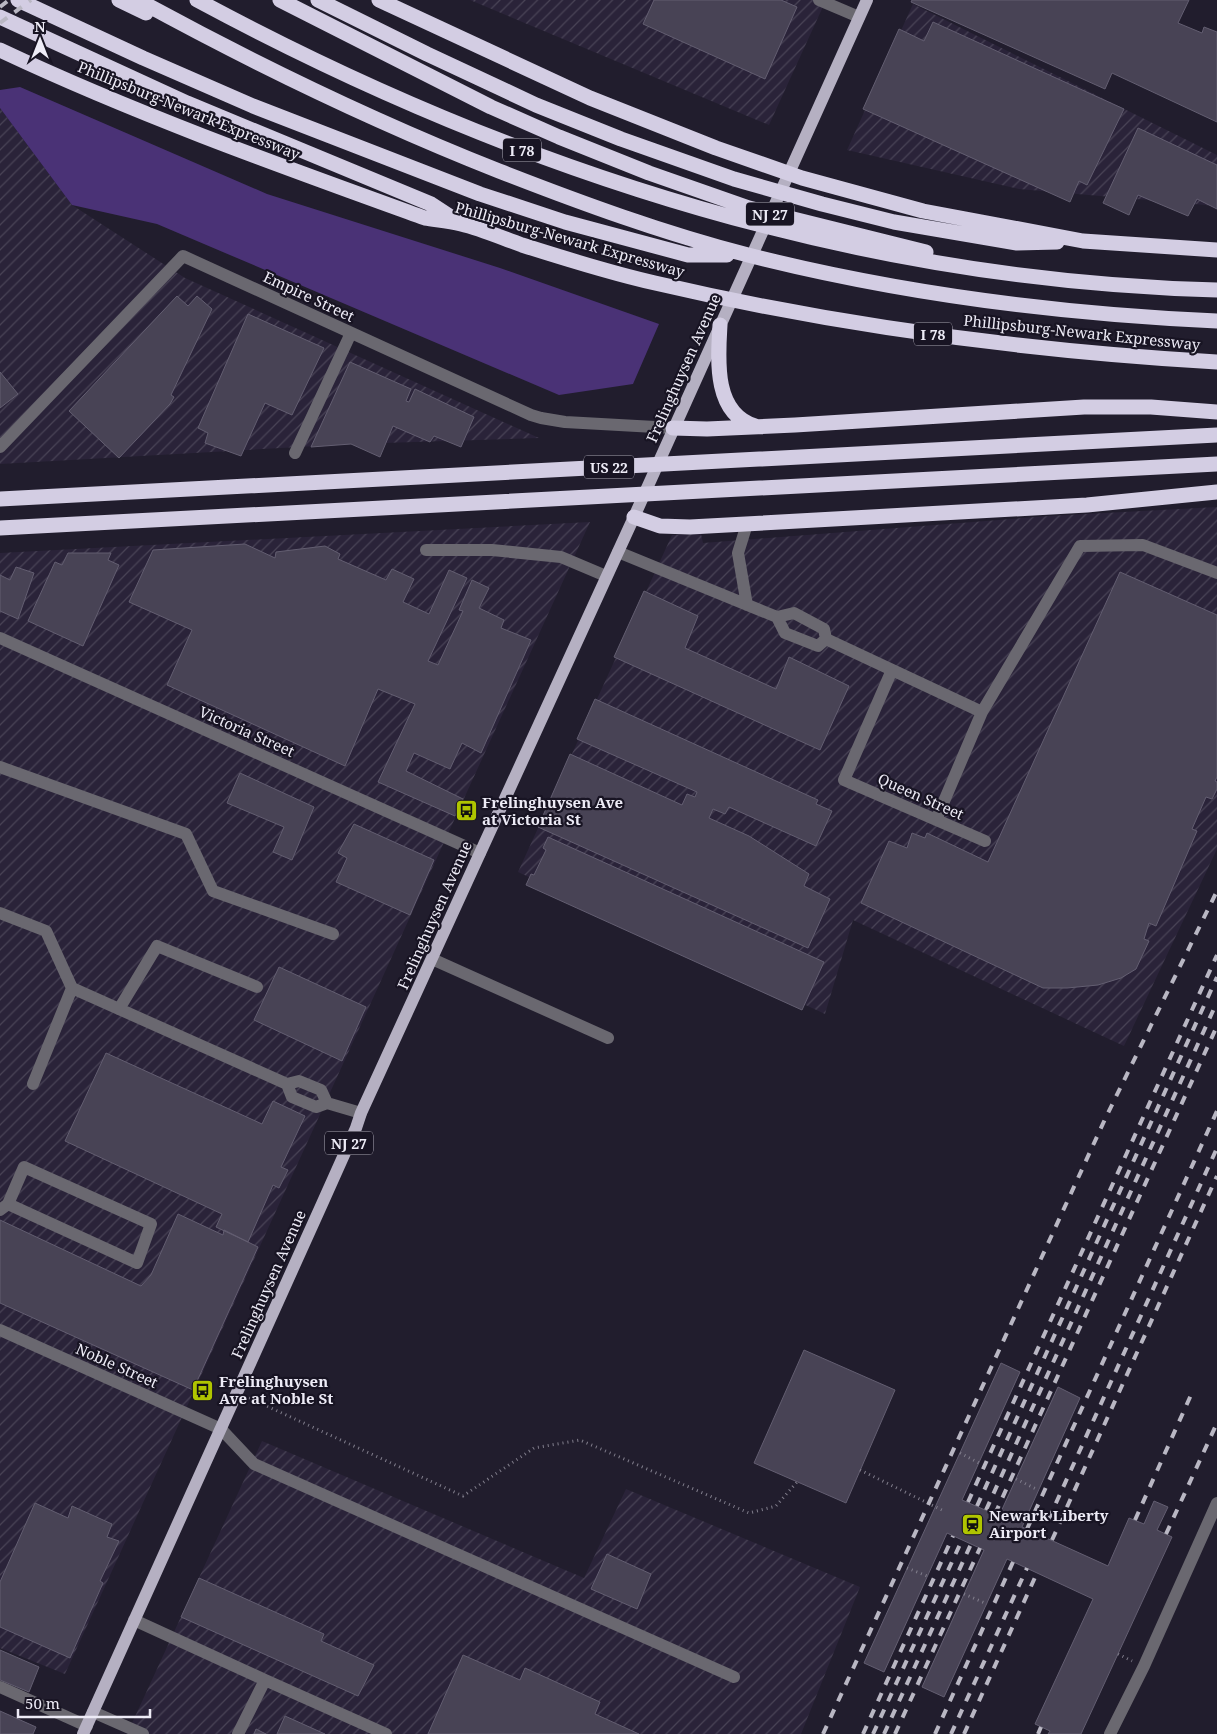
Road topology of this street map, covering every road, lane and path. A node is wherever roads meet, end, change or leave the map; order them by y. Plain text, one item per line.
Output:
1 (18, 0) edge
2 (119, 0) edge
3 (197, 0) edge
4 (280, 0) edge
5 (318, 0) edge
6 (379, 0) edge
7 (819, 0) edge
8 (867, 0) edge
9 (142, 5) edge
10 (0, 17) edge
11 (859, 17) junction
12 (0, 50) edge
13 (461, 224) junction
14 (1083, 241) junction
15 (1217, 250) edge
16 (746, 254) junction
17 (1005, 273) junction
18 (1217, 290) edge
19 (1217, 321) edge
20 (720, 324) junction
21 (351, 333) junction
22 (1217, 362) edge
23 (1217, 412) edge
24 (759, 427) junction
25 (673, 428) junction
26 (1217, 435) edge
27 (0, 447) edge
28 (295, 454) dead end
29 (1217, 464) edge
30 (1217, 492) edge
31 (0, 499) edge
32 (634, 517) junction
33 (747, 524) junction
34 (0, 528) edge
35 (426, 550) dead end
36 (618, 552) junction
37 (1217, 573) edge
38 (606, 576) junction
39 (747, 605) junction
40 (777, 617) junction
41 (0, 638) edge
42 (826, 639) junction
43 (892, 670) junction
44 (982, 712) junction
45 (0, 767) edge
46 (936, 820) junction
47 (985, 841) dead end
48 (480, 853) junction
49 (0, 913) edge
50 (333, 934) dead end
51 (432, 959) junction
52 (257, 987) dead end
53 (72, 988) junction
54 (119, 1009) junction
55 (608, 1038) dead end
56 (33, 1084) dead end
57 (287, 1084) junction
58 (327, 1103) junction
59 (361, 1113) junction
60 (4, 1207) edge
61 (0, 1330) edge
62 (237, 1392) junction
63 (220, 1429) junction
64 (960, 1453) dead end
65 (979, 1463) dead end
66 (860, 1470) dead end
67 (1016, 1479) dead end
68 (797, 1482) dead end
69 (1038, 1490) dead end
70 (1217, 1503) edge
71 (944, 1510) dead end
72 (907, 1568) dead end
73 (928, 1576) dead end
74 (964, 1594) dead end
75 (986, 1604) dead end
76 (134, 1620) junction
77 (1118, 1654) dead end
78 (1124, 1657) dead end
79 (734, 1677) dead end
80 (266, 1680) junction
81 (0, 1687) edge
82 (93, 1712) junction
83 (85, 1730) edge
84 (143, 1734) edge
85 (238, 1734) edge
86 (386, 1734) edge
87 (1110, 1734) edge

1 - 16 highway
2 - 9 highway, Phillipsburg-Newark Expressway
3 - 17 highway, I 78
4 - 17 highway
5 - 14 highway
6 - 14 highway
7 - 11 street
8 - 11 main road, Frelinghuysen Avenue / NJ 27
9 - 16 highway, Phillipsburg-Newark Expressway / I 78
10 - 13 highway
11 - 20 main road, Frelinghuysen Avenue / NJ 27
12 - 13 highway, Phillipsburg-Newark Expressway / I 78
13 - 22 highway, Phillipsburg-Newark Expressway / I 78
14 - 15 highway
16 - 19 highway, Phillipsburg-Newark Expressway / I 78
17 - 18 highway, I 78
20 - 24 highway
20 - 25 main road, Frelinghuysen Avenue / NJ 27
21 - 25 street, Empire Street
21 - 27 street, Empire Street
21 - 28 street
23 - 24 highway
24 - 25 highway
25 - 32 main road, Frelinghuysen Avenue / NJ 27
26 - 31 highway, US 22
29 - 34 highway, US 22
30 - 33 highway
32 - 33 highway
32 - 36 main road, Frelinghuysen Avenue / NJ 27
33 - 39 street
35 - 38 street
36 - 38 main road, Frelinghuysen Avenue / NJ 27
36 - 39 street
37 - 44 street
38 - 48 main road, Frelinghuysen Avenue / NJ 27
39 - 40 street
40 - 42 street
40 - 42 street
41 - 48 street, Victoria Street
42 - 43 street
43 - 44 street
43 - 46 street, Queen Street
44 - 46 street
45 - 50 street
46 - 47 street, Queen Street
48 - 51 main road, Frelinghuysen Avenue / NJ 27
49 - 53 street
51 - 55 street
51 - 59 main road, Frelinghuysen Avenue / NJ 27
52 - 54 street
53 - 54 street
53 - 56 street
54 - 57 street
57 - 58 street
57 - 58 street
58 - 59 street
59 - 62 main road, Frelinghuysen Avenue / NJ 27
60 - 60 street
61 - 63 street, Noble Street
62 - 63 main road, Frelinghuysen Avenue / NJ 27
62 - 68 path
63 - 76 main road, Frelinghuysen Avenue / NJ 27
63 - 79 street
64 - 65 path
66 - 71 path
67 - 69 path
70 - 87 street
72 - 73 path
74 - 75 path
76 - 80 street
76 - 82 main road, Frelinghuysen Avenue / NJ 27
77 - 78 path
80 - 85 street
80 - 86 street
81 - 83 street
82 - 83 main road, Frelinghuysen Avenue / NJ 27
82 - 84 street

